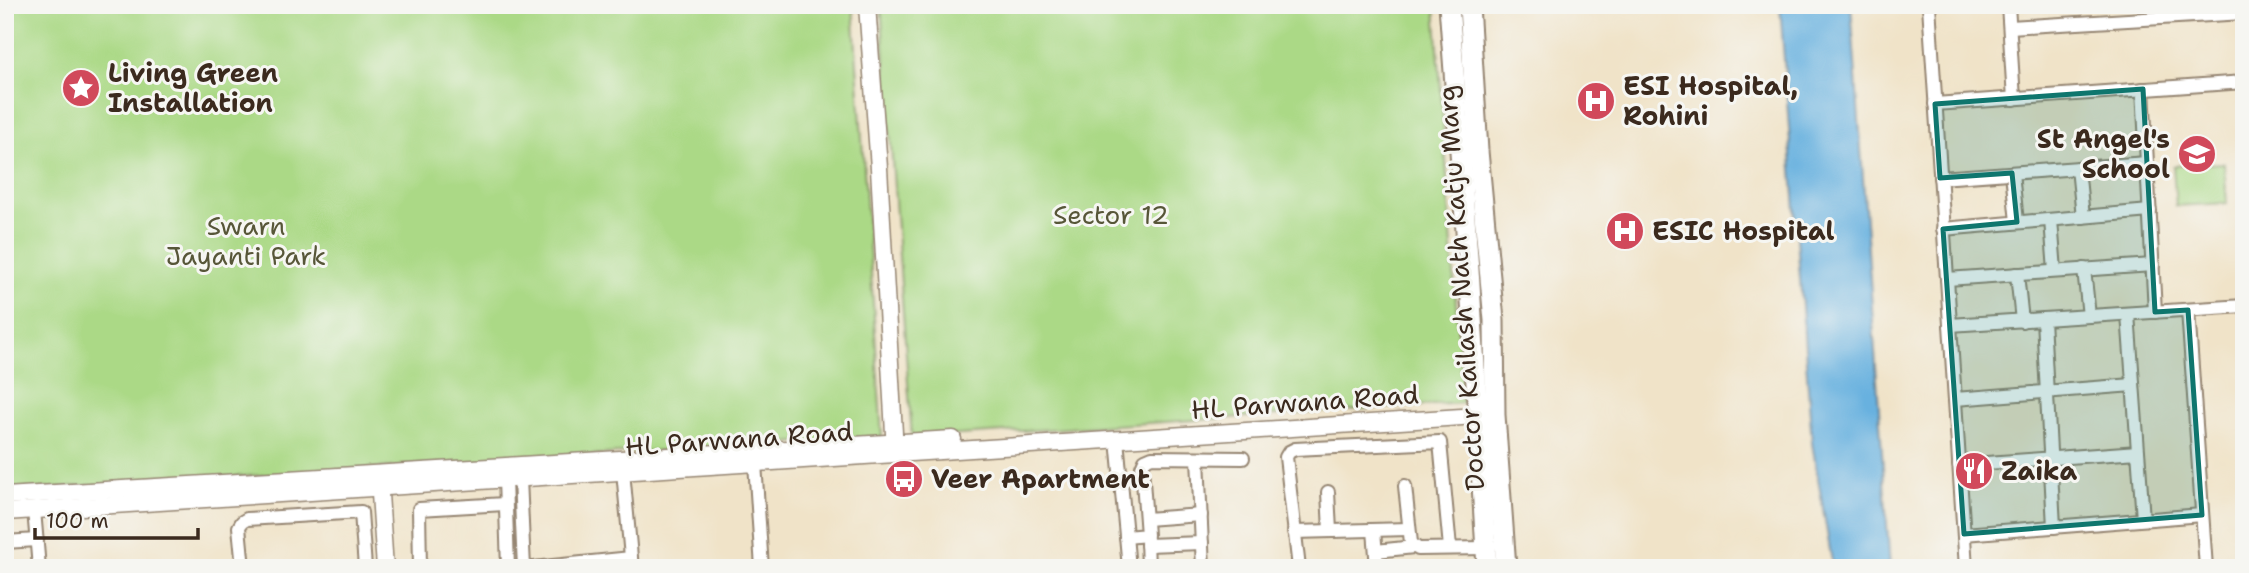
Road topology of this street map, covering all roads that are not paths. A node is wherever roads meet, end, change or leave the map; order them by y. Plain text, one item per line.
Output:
1 (867, 5) edge
2 (877, 5) edge
3 (1450, 5) edge
4 (1468, 5) edge
5 (1929, 5) edge
6 (2008, 5) edge
7 (2147, 5) edge
8 (2212, 10) edge
9 (2244, 13) edge
10 (2148, 19) junction
11 (2010, 27) junction
12 (2244, 82) edge
13 (2143, 89) junction
14 (2014, 99) junction
15 (1935, 104) junction
16 (2147, 163) junction
17 (2078, 168) junction
18 (2012, 173) junction
19 (1940, 178) junction
20 (2150, 211) junction
21 (2082, 217) junction
22 (2051, 220) junction
23 (2017, 222) junction
24 (1944, 229) junction
25 (2153, 265) junction
26 (2084, 270) junction
27 (2055, 271) junction
28 (2017, 274) junction
29 (1947, 279) junction
30 (1480, 283) junction
31 (2244, 306) edge
32 (2188, 310) junction
33 (2155, 312) junction
34 (2128, 314) junction
35 (2089, 316) junction
36 (2043, 319) junction
37 (2022, 321) junction
38 (1950, 326) junction
39 (2133, 385) junction
40 (2047, 392) junction
41 (1955, 399) junction
42 (1476, 411) junction
43 (1117, 439) junction
44 (900, 447) junction
45 (2138, 452) junction
46 (1198, 458) junction
47 (1243, 458) dead end
48 (2051, 458) junction
49 (755, 463) junction
50 (1959, 465) junction
51 (623, 471) junction
52 (513, 478) junction
53 (379, 480) junction
54 (1405, 486) dead end
55 (359, 489) junction
56 (1328, 492) dead end
57 (5, 496) edge
58 (505, 505) junction
59 (34, 510) junction
60 (5, 512) edge
61 (360, 512) junction
62 (2202, 514) junction
63 (1201, 515) junction
64 (1146, 519) junction
65 (2143, 519) junction
66 (2054, 527) junction
67 (1409, 529) junction
68 (1374, 530) junction
69 (1330, 531) junction
70 (1294, 532) junction
71 (1964, 534) junction
72 (1126, 537) junction
73 (37, 540) junction
74 (1147, 540) junction
75 (5, 542) edge
76 (1202, 543) junction
77 (1413, 547) junction
78 (1450, 548) junction
79 (1376, 551) junction
80 (1486, 558) edge
81 (631, 563) edge
82 (39, 568) edge
83 (243, 568) edge
84 (365, 568) edge
85 (385, 568) edge
86 (420, 568) edge
87 (508, 568) edge
88 (523, 568) edge
89 (533, 568) edge
90 (762, 568) edge
91 (1129, 568) edge
92 (1148, 568) edge
93 (1203, 568) edge
94 (1299, 568) edge
95 (1377, 568) edge
96 (1506, 568) edge
97 (1966, 568) edge
98 (2206, 568) edge

1 - 44 street
2 - 44 street
3 - 30 main road, Doctor Kailash Nath Katju Marg
4 - 30 main road, Doctor Kailash Nath Katju Marg
5 - 15 street
6 - 11 street
7 - 10 street
8 - 9 street
8 - 10 street
10 - 11 street
11 - 14 street
12 - 13 street
13 - 14 street
13 - 16 street
14 - 15 street
15 - 19 street
16 - 17 street
16 - 20 street
17 - 18 street
17 - 21 street
18 - 19 street
18 - 23 street
19 - 24 street
20 - 21 street
20 - 25 street
21 - 22 street
22 - 23 street
22 - 27 street
23 - 24 street
24 - 29 street
25 - 26 street
25 - 33 street
26 - 27 street
26 - 35 street
27 - 28 street
28 - 29 street
28 - 37 street
29 - 38 street
30 - 42 main road, Doctor Kailash Nath Katju Marg
30 - 96 main road, Doctor Kailash Nath Katju Marg
31 - 32 street
32 - 33 street
32 - 62 street
33 - 34 street
34 - 35 street
34 - 39 street
35 - 36 street
36 - 37 street
36 - 40 street
37 - 38 street
38 - 41 street
39 - 40 street
39 - 45 street
40 - 41 street
40 - 48 street
41 - 50 street
42 - 43 street, HL Parwana Road
42 - 44 street
42 - 80 main road, Doctor Kailash Nath Katju Marg
43 - 44 street, HL Parwana Road
43 - 72 street
44 - 49 street, HL Parwana Road
44 - 53 street
45 - 48 street
45 - 65 street
46 - 47 street
46 - 63 street
46 - 64 street
48 - 50 street
48 - 66 street
49 - 51 street, HL Parwana Road
49 - 90 street
50 - 71 street
51 - 52 street, HL Parwana Road
51 - 81 street
52 - 53 street, HL Parwana Road
52 - 58 street
52 - 88 street
53 - 55 street, HL Parwana Road
53 - 57 street
53 - 85 street
54 - 67 street
55 - 59 street, HL Parwana Road
55 - 61 street
56 - 69 street
58 - 86 street
58 - 87 street
59 - 60 street, HL Parwana Road
59 - 73 street
61 - 83 street
61 - 84 street
62 - 65 street
62 - 98 street
63 - 64 street
63 - 76 street
64 - 74 street
65 - 66 street
66 - 71 street
67 - 68 street
67 - 77 street
68 - 69 street
68 - 79 street
69 - 70 street
70 - 78 street
70 - 94 street
71 - 97 street
72 - 74 street
72 - 91 street
73 - 75 street
73 - 82 street
74 - 76 street
74 - 92 street
76 - 93 street
77 - 78 street
77 - 79 street
78 - 80 street
79 - 95 street
81 - 89 street

